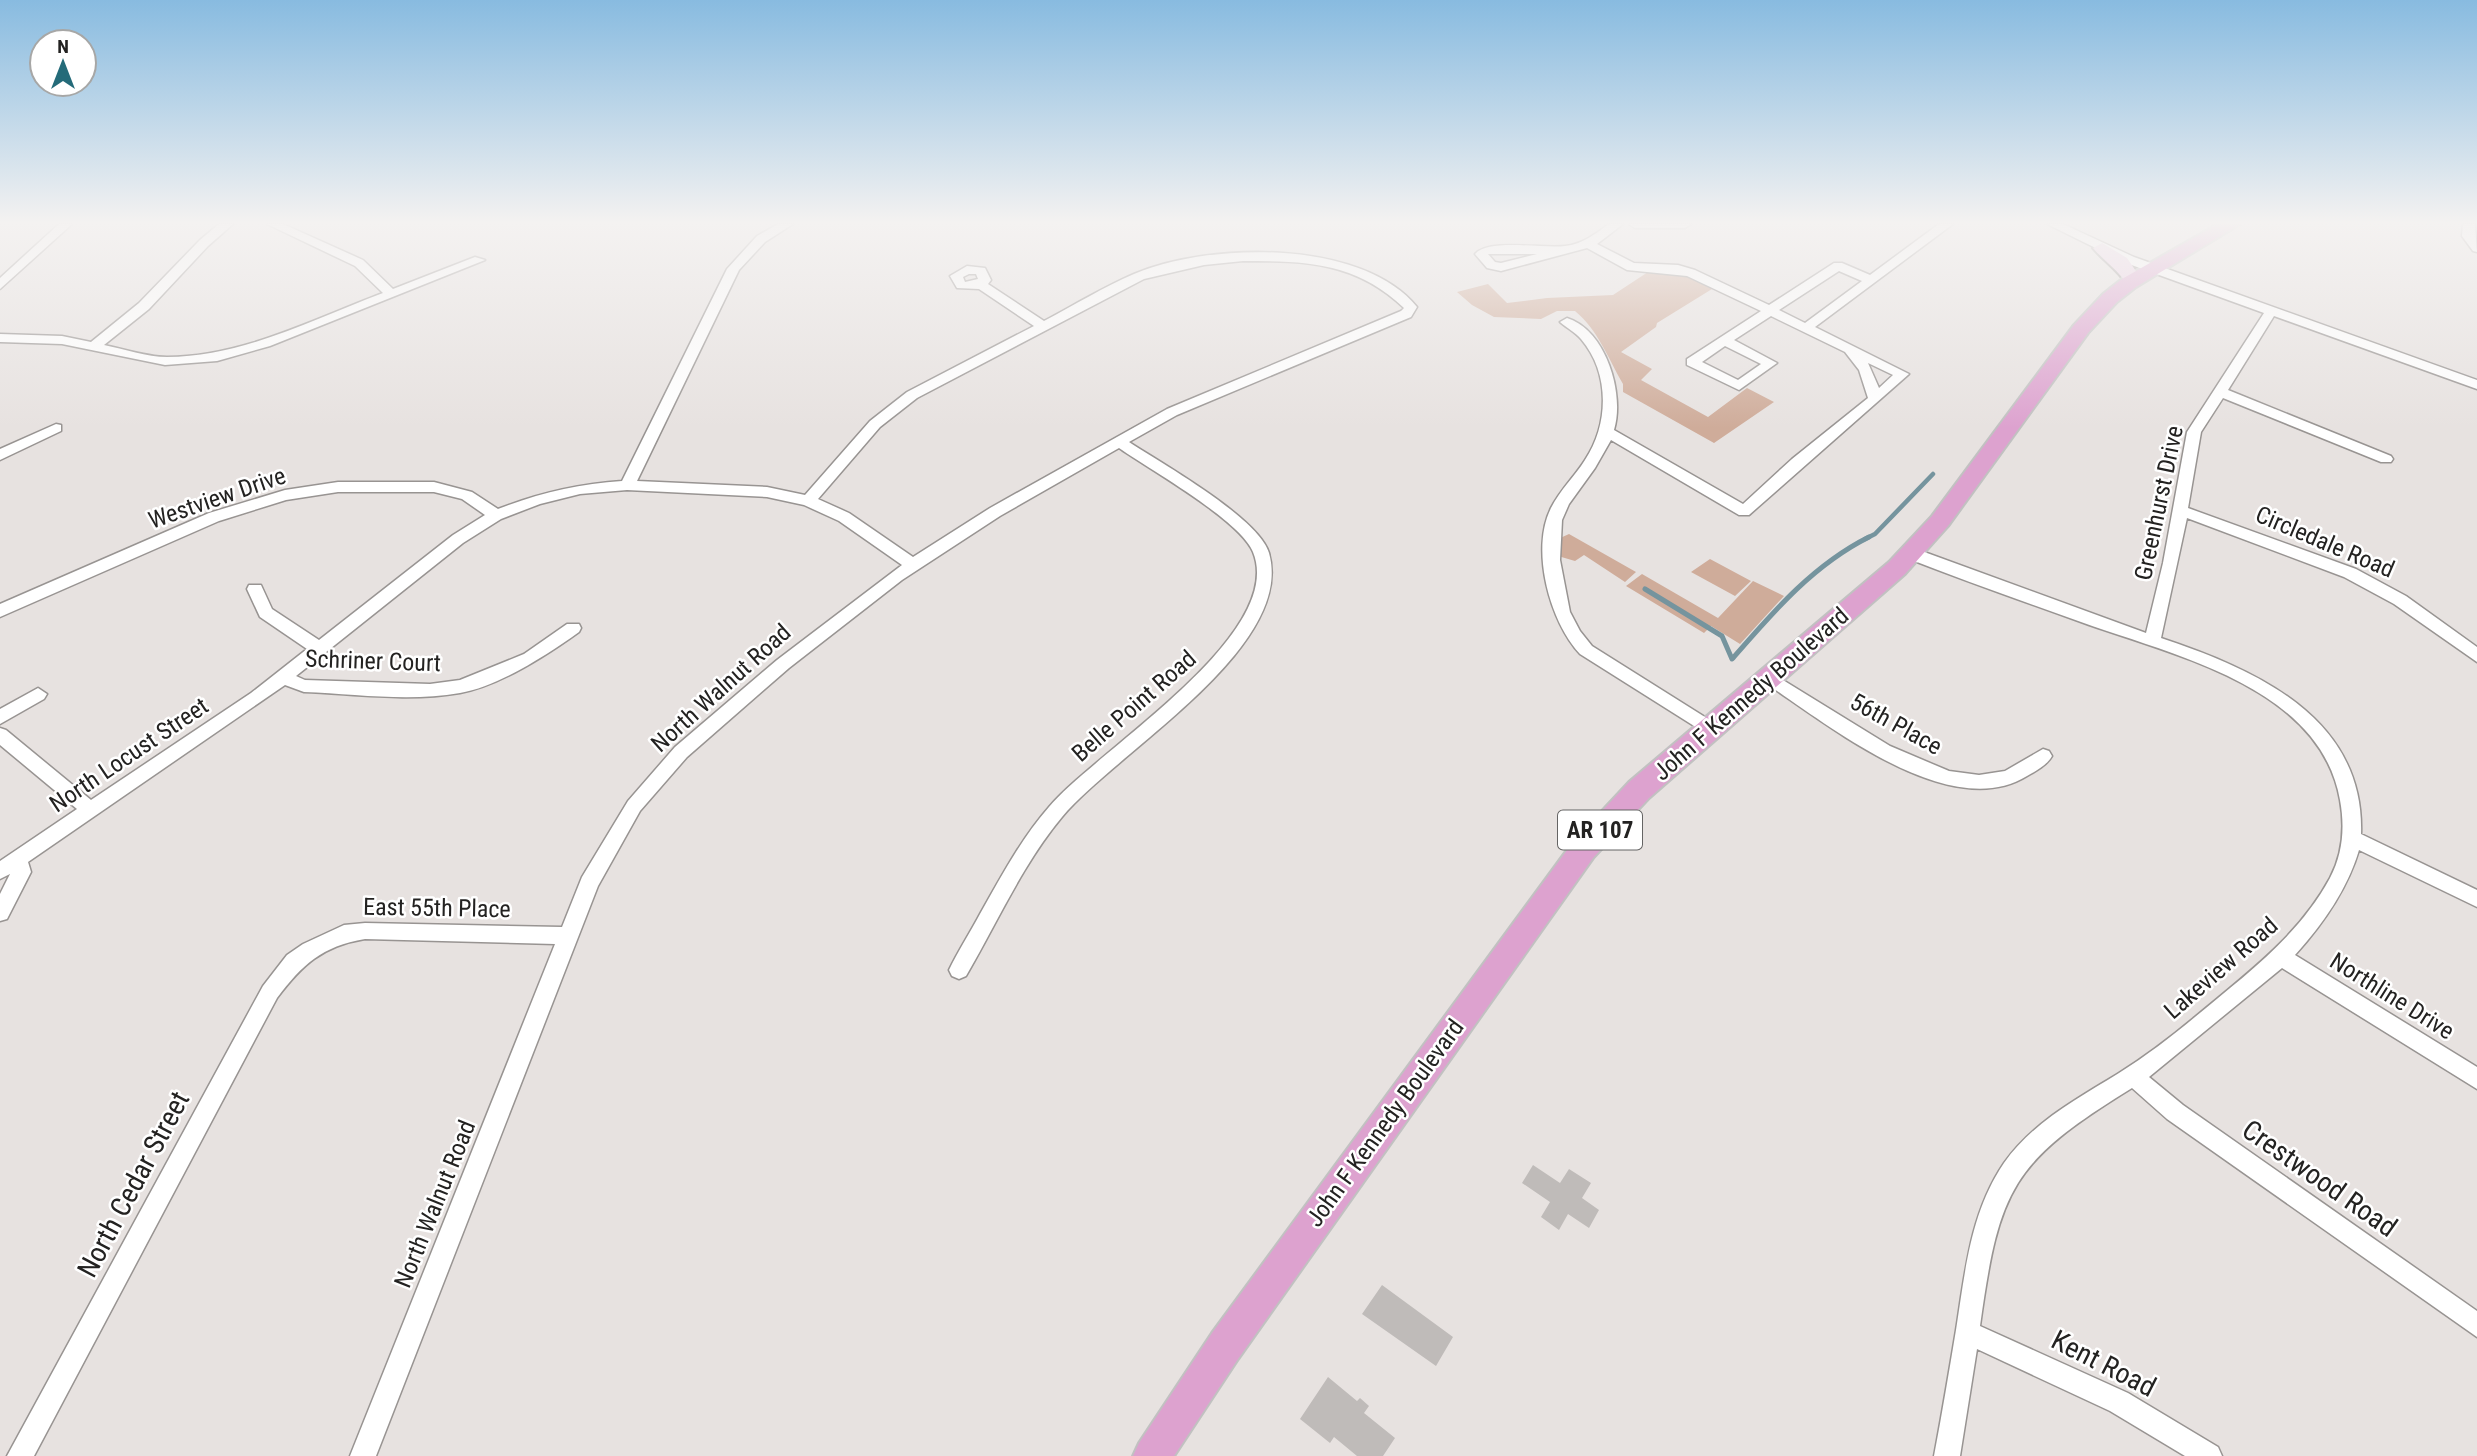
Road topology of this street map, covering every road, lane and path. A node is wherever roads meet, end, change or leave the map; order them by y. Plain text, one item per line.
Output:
1 (157, 292) edge
2 (396, 292) edge
3 (722, 292) edge
4 (992, 292) edge
5 (1109, 292) edge
6 (1391, 292) edge
7 (1730, 292) edge
8 (1798, 292) edge
9 (1855, 292) edge
10 (2121, 292) edge
11 (2208, 292) edge
12 (391, 294) joint
13 (2272, 310) junction
14 (1769, 311) junction
15 (1567, 322) dead end
16 (1043, 326) junction
17 (1805, 328) junction
18 (0, 338) edge
19 (1723, 340) junction
20 (94, 346) junction
21 (1850, 349) junction
22 (2477, 385) edge
23 (2218, 391) junction
24 (1875, 399) junction
25 (56, 428) dead end
26 (1608, 432) junction
27 (1119, 442) junction
28 (0, 455) edge
29 (2386, 458) dead end
30 (627, 485) junction
31 (808, 501) junction
32 (2180, 510) junction
33 (496, 515) junction
34 (1910, 553) junction
35 (912, 565) junction
36 (255, 589) dead end
37 (0, 611) edge
38 (573, 628) dead end
39 (2152, 641) junction
40 (321, 650) junction
41 (2477, 656) edge
42 (284, 678) junction
43 (1770, 678) junction
44 (38, 694) dead end
45 (0, 718) edge
46 (1710, 729) junction
47 (0, 735) edge
48 (2043, 756) dead end
49 (91, 810) junction
50 (2352, 838) junction
51 (17, 859) junction
52 (0, 871) edge
53 (2477, 899) edge
54 (0, 913) edge
55 (567, 936) junction
56 (310, 950) joint
57 (2279, 957) junction
58 (959, 970) dead end
59 (2133, 1076) junction
60 (2477, 1079) edge
61 (2477, 1325) edge
62 (1967, 1332) junction
63 (20, 1456) edge
64 (363, 1456) edge
65 (1152, 1456) edge
66 (1947, 1456) edge
67 (2209, 1456) edge

1 - 20 street
2 - 12 street
3 - 30 street
4 - 16 street
5 - 16 street, North Walnut Road
6 - 27 street, North Walnut Road
7 - 14 street
8 - 14 street
9 - 17 street
10 - 34 main road, John F Kennedy Boulevard / AR 107
11 - 13 street
12 - 20 street
13 - 22 street
13 - 23 street, Greenhurst Drive
14 - 17 street
14 - 19 street
15 - 26 street
16 - 31 street
17 - 21 street
18 - 20 street
19 - 19 street
21 - 24 street
21 - 24 street
23 - 29 street
23 - 32 street, Greenhurst Drive
24 - 26 street
25 - 28 street
26 - 46 street
27 - 35 street, North Walnut Road
27 - 58 street, Belle Point Road
30 - 31 street
30 - 33 street
31 - 35 street
32 - 39 street, Greenhurst Drive
32 - 41 street, Circledale Road
33 - 37 street, Westview Drive
33 - 40 street
34 - 39 street, Lakeview Road
34 - 43 main road, John F Kennedy Boulevard / AR 107
35 - 55 street, North Walnut Road
36 - 40 street
38 - 42 street, Schriner Court
39 - 50 street, Lakeview Road
40 - 42 street, North Locust Street
42 - 49 street, North Locust Street
43 - 46 main road, John F Kennedy Boulevard / AR 107
43 - 48 street, 56th Place
44 - 45 street
46 - 65 main road, John F Kennedy Boulevard / AR 107
47 - 49 street
49 - 51 street, North Locust Street
50 - 53 street
50 - 57 street, Lakeview Road
51 - 52 street, North Locust Street
51 - 54 street
55 - 56 street, East 55th Place
55 - 64 street, North Walnut Road
56 - 63 street, North Cedar Street
57 - 59 street, Lakeview Road
57 - 60 street, Northline Drive
59 - 61 street, Crestwood Road
59 - 62 street, Lakeview Road
62 - 66 street, Lakeview Road
62 - 67 street, Kent Road

